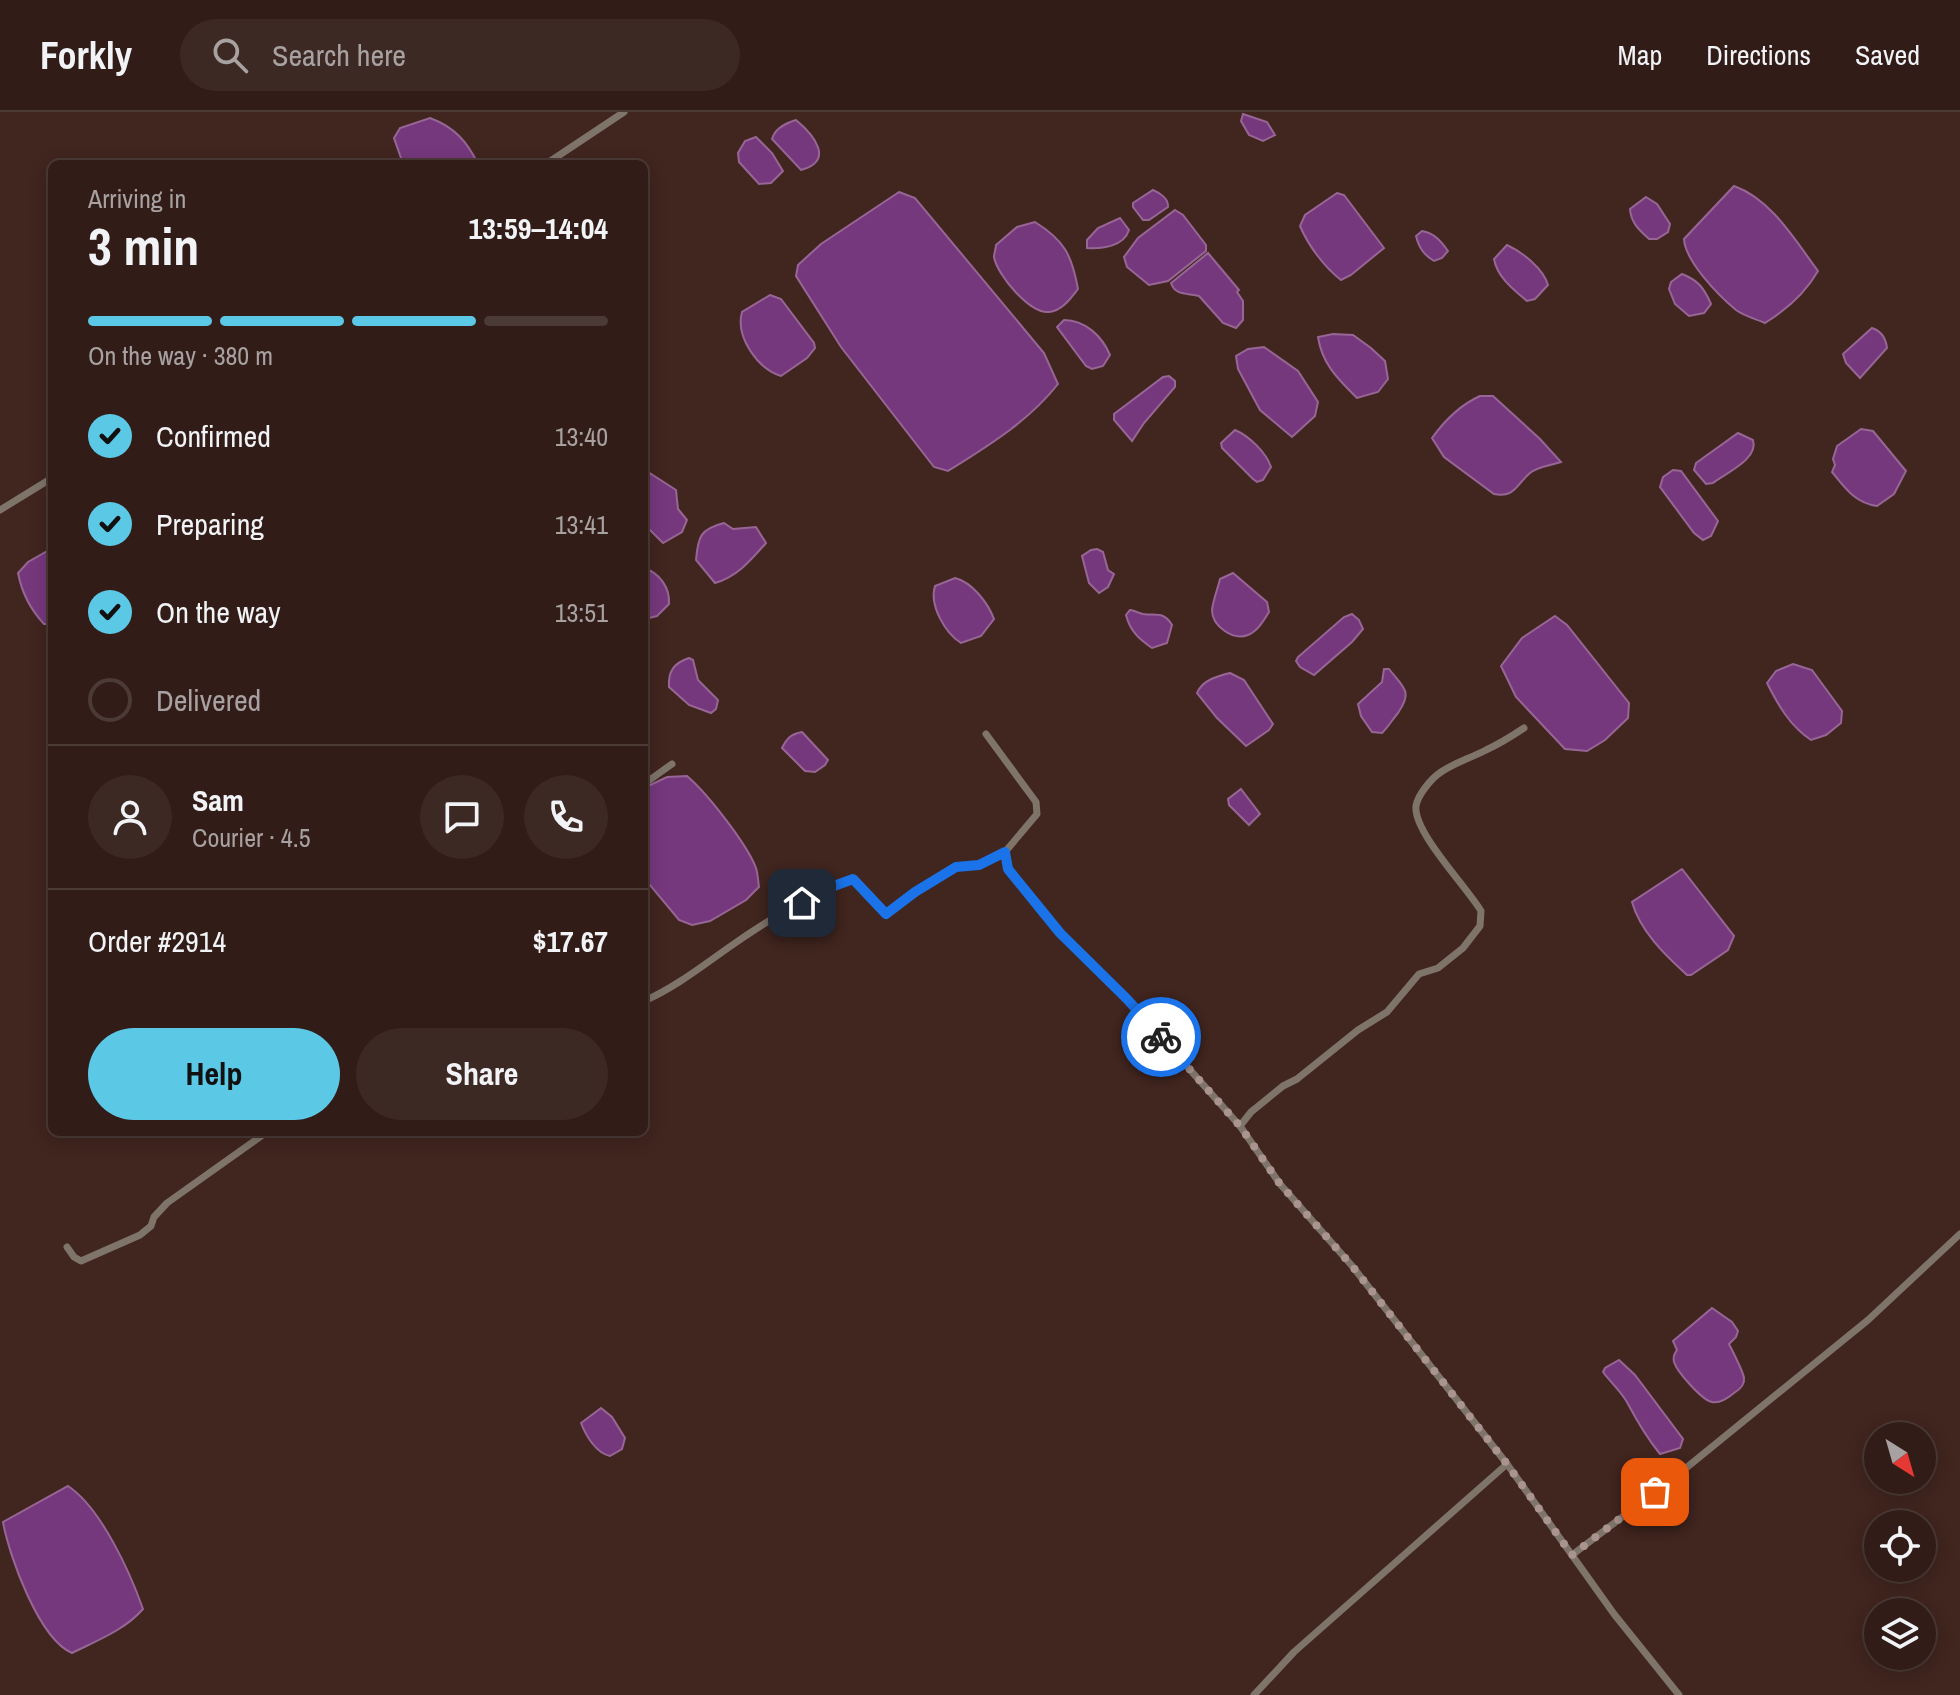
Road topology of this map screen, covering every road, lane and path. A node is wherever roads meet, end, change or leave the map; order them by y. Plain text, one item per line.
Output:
1 (624, 112) edge
2 (552, 160) edge
3 (48, 480) edge
4 (0, 510) edge
5 (1524, 728) dead end
6 (986, 734) dead end
7 (672, 764) dead end
8 (648, 781) edge
9 (1005, 852) junction
10 (648, 999) edge
11 (1240, 1126) junction
12 (261, 1136) edge
13 (1960, 1234) edge
14 (67, 1247) dead end
15 (1507, 1464) junction
16 (1572, 1555) junction
17 (1254, 1695) edge
18 (1679, 1695) edge

1 - 2 street
3 - 4 street
5 - 11 street
6 - 9 street
7 - 8 street
9 - 10 street
9 - 11 street
11 - 15 street
12 - 14 street
13 - 16 street
15 - 16 street
15 - 17 street
16 - 18 street

